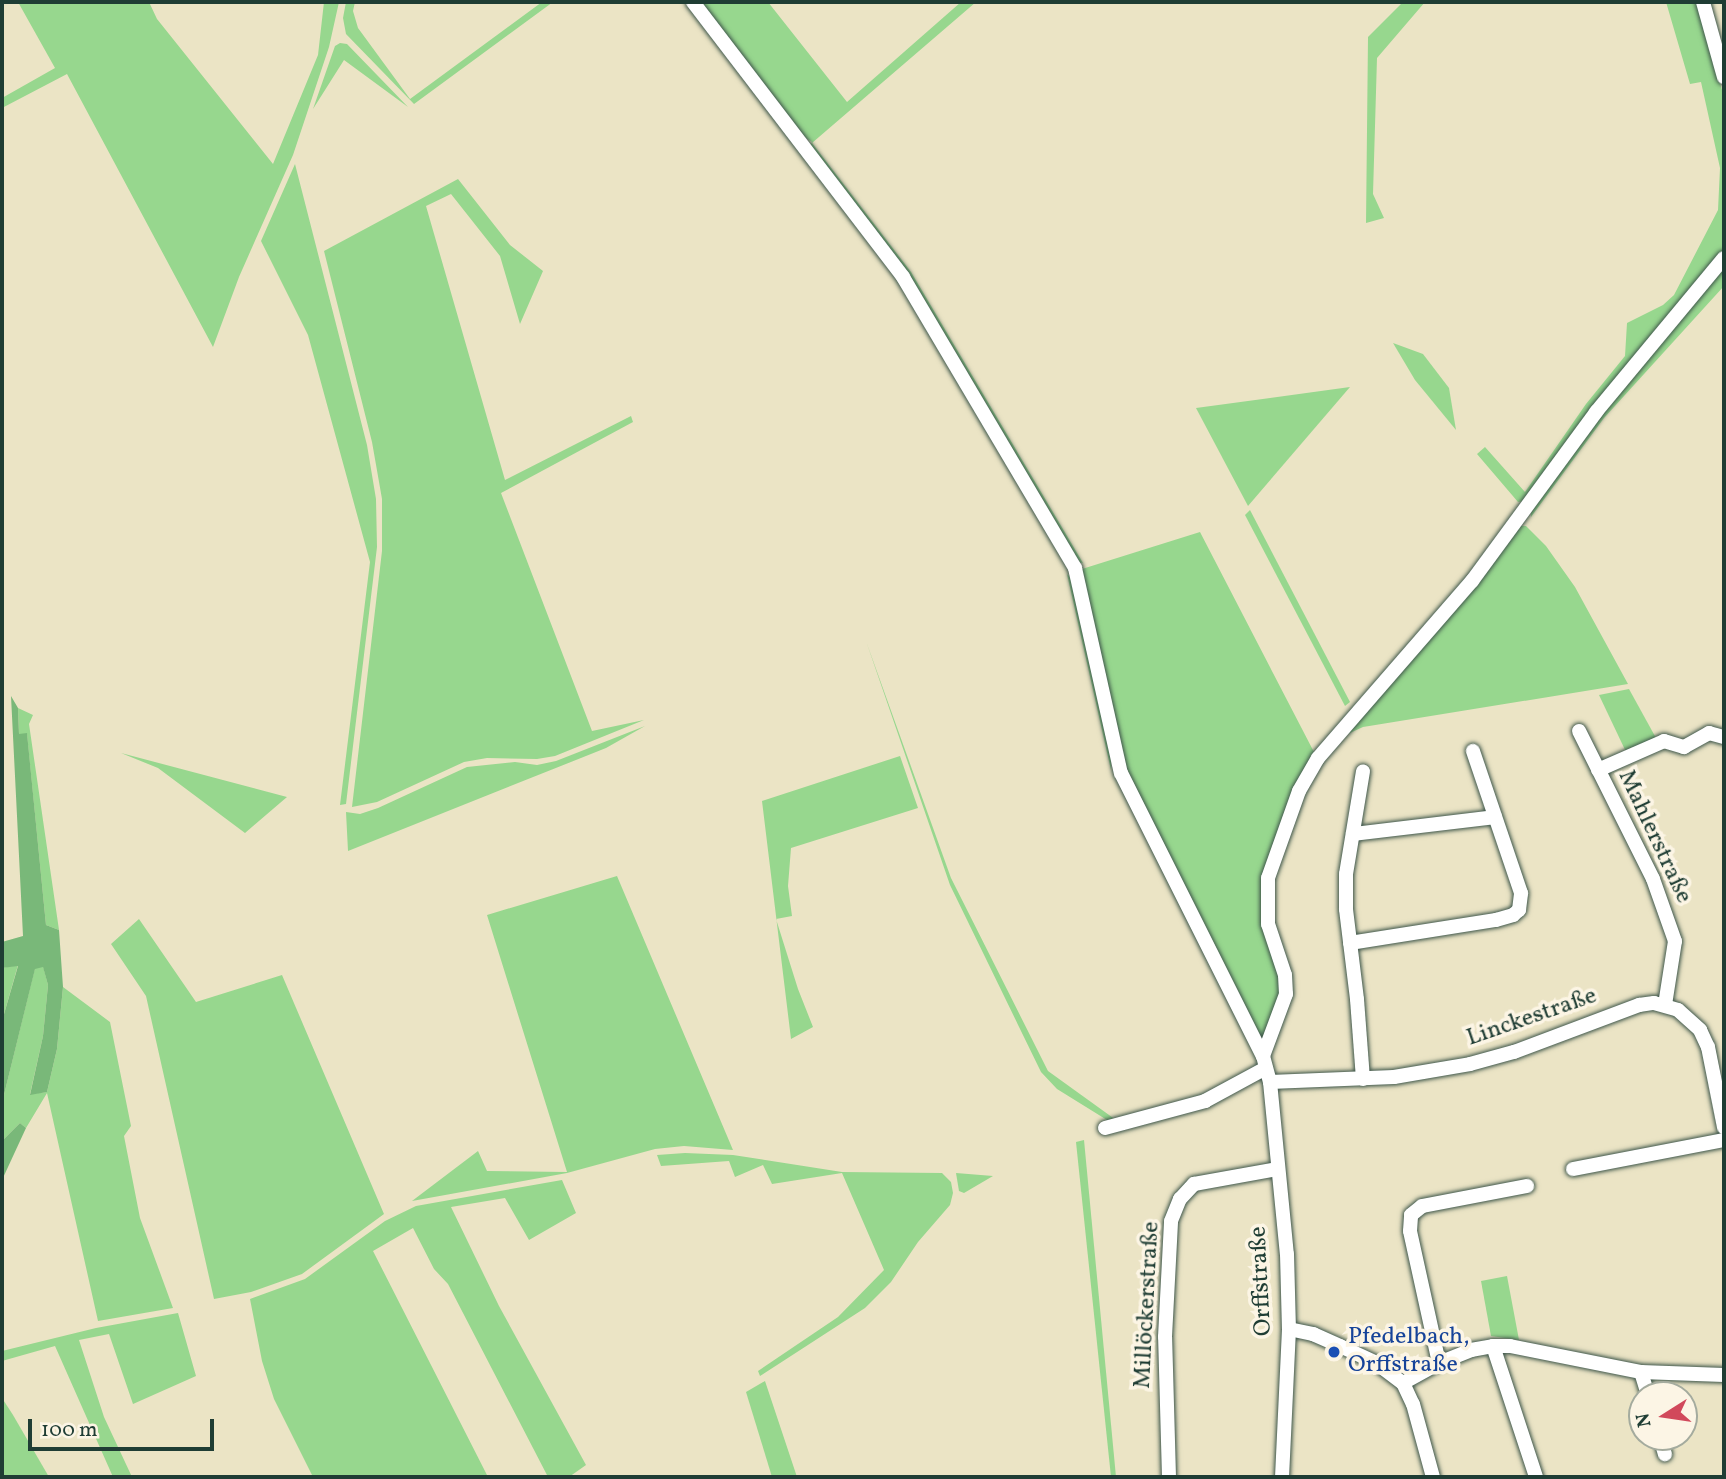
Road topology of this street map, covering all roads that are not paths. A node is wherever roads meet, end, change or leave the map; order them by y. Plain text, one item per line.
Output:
1 (693, 2) edge
2 (1703, 2) edge
3 (1724, 77) edge
4 (1724, 258) edge
5 (1579, 731) dead end
6 (1724, 737) edge
7 (1473, 751) dead end
8 (1598, 770) junction
9 (1363, 771) dead end
10 (1495, 817) junction
11 (1353, 834) junction
12 (1349, 943) junction
13 (1665, 1005) junction
14 (1266, 1069) junction
15 (1363, 1079) junction
16 (1724, 1127) edge
17 (1105, 1128) dead end
18 (1724, 1140) edge
19 (1277, 1169) junction
20 (1573, 1169) dead end
21 (1527, 1186) dead end
22 (1289, 1329) junction
23 (1493, 1346) junction
24 (1438, 1363) junction
25 (1642, 1372) junction
26 (1724, 1375) edge
27 (1644, 1381) edge
28 (1403, 1383) junction
29 (1664, 1451) edge
30 (1665, 1454) dead end
31 (1169, 1477) edge
32 (1282, 1477) edge
33 (1433, 1477) edge
34 (1536, 1477) edge

1 - 14 street
2 - 3 street
4 - 14 street
5 - 8 street, Mahlerstraße
6 - 8 street, Mahlerstraße
7 - 10 street
8 - 13 street, Mahlerstraße
9 - 11 street
10 - 11 street
10 - 12 street
11 - 12 street
12 - 15 street
13 - 15 street, Linckestraße
13 - 16 street
14 - 15 street, Linckestraße
14 - 17 street
14 - 19 street, Orffstraße
18 - 20 street
19 - 22 street, Orffstraße
19 - 31 street, Millöckerstraße
21 - 24 street
22 - 28 street
22 - 32 street, Orffstraße
23 - 24 street
23 - 25 street
23 - 34 street
24 - 28 street
25 - 26 street
25 - 27 street
28 - 33 street
29 - 30 street

